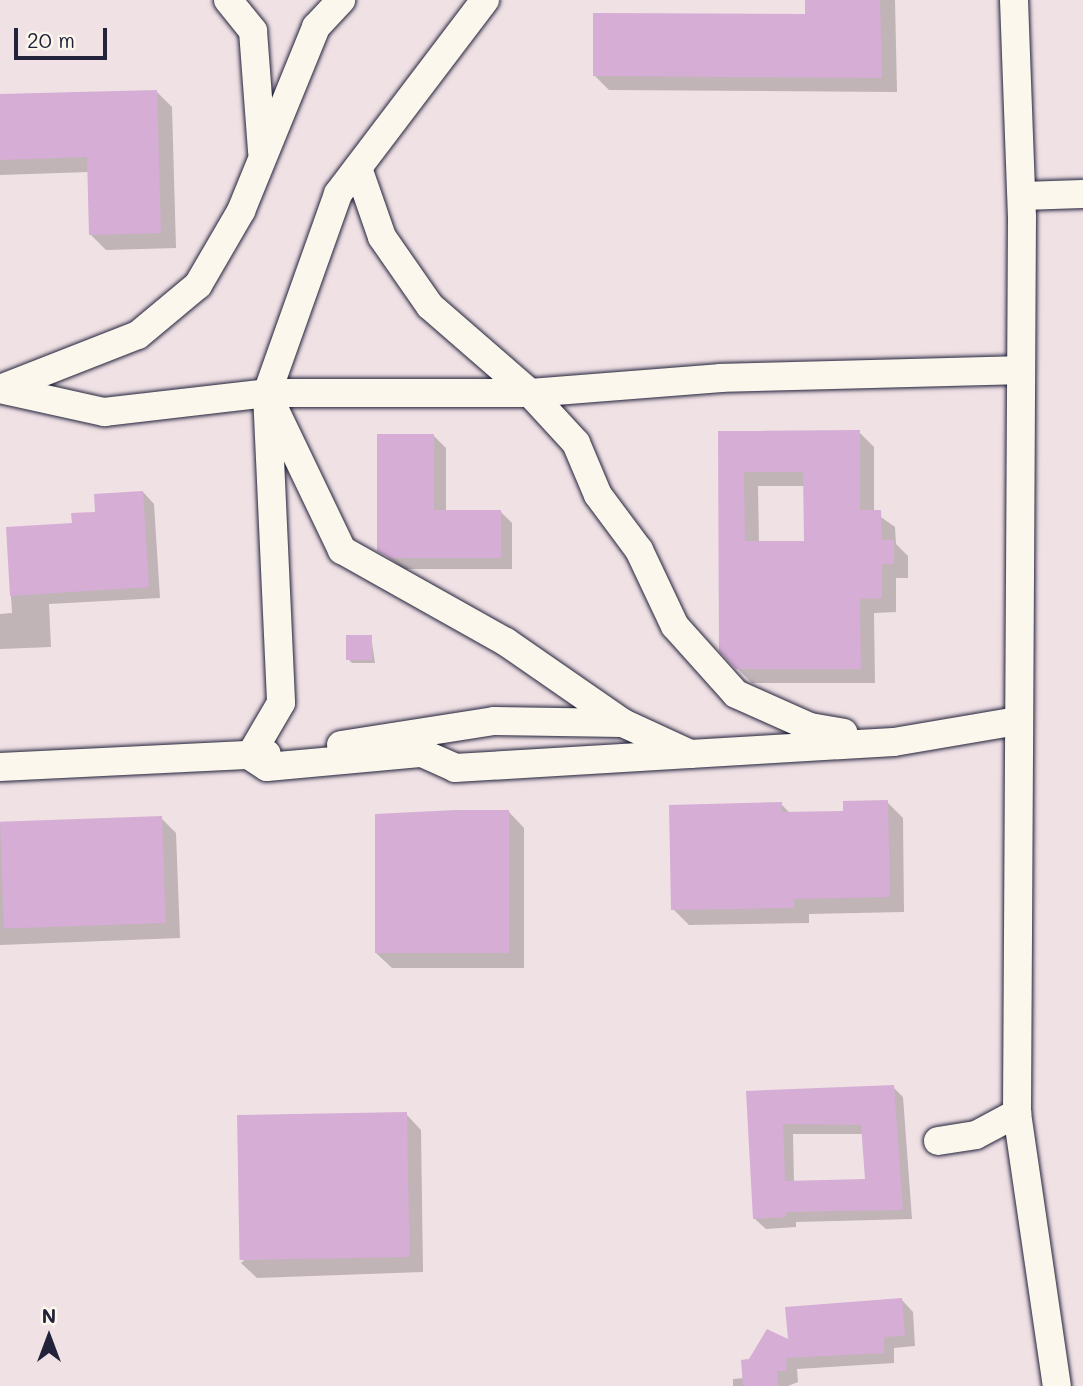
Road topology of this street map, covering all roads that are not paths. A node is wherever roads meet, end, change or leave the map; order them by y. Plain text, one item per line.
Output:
1 (228, 0) edge
2 (258, 0) edge
3 (341, 0) edge
4 (485, 0) edge
5 (1014, 0) edge
6 (253, 31) junction
7 (263, 157) junction
8 (358, 167) junction
9 (1083, 194) edge
10 (1022, 196) junction
11 (1021, 370) junction
12 (267, 393) junction
13 (530, 393) junction
14 (1017, 721) junction
15 (623, 723) junction
16 (894, 742) junction
17 (690, 754) junction
18 (250, 756) junction
19 (0, 767) edge
20 (1017, 1113) junction
21 (938, 1141) dead end
22 (1057, 1386) edge

1 - 6 street
2 - 6 street
3 - 7 street
4 - 8 street
5 - 10 street
6 - 7 street
7 - 12 street
8 - 12 street
8 - 13 street
9 - 10 street
10 - 11 street
11 - 13 street
11 - 14 street
12 - 13 street
12 - 15 street
12 - 18 street
13 - 16 street
14 - 16 street
14 - 20 street
15 - 17 street
15 - 18 street
16 - 17 street
17 - 18 street
18 - 19 street
20 - 21 street
20 - 22 street

